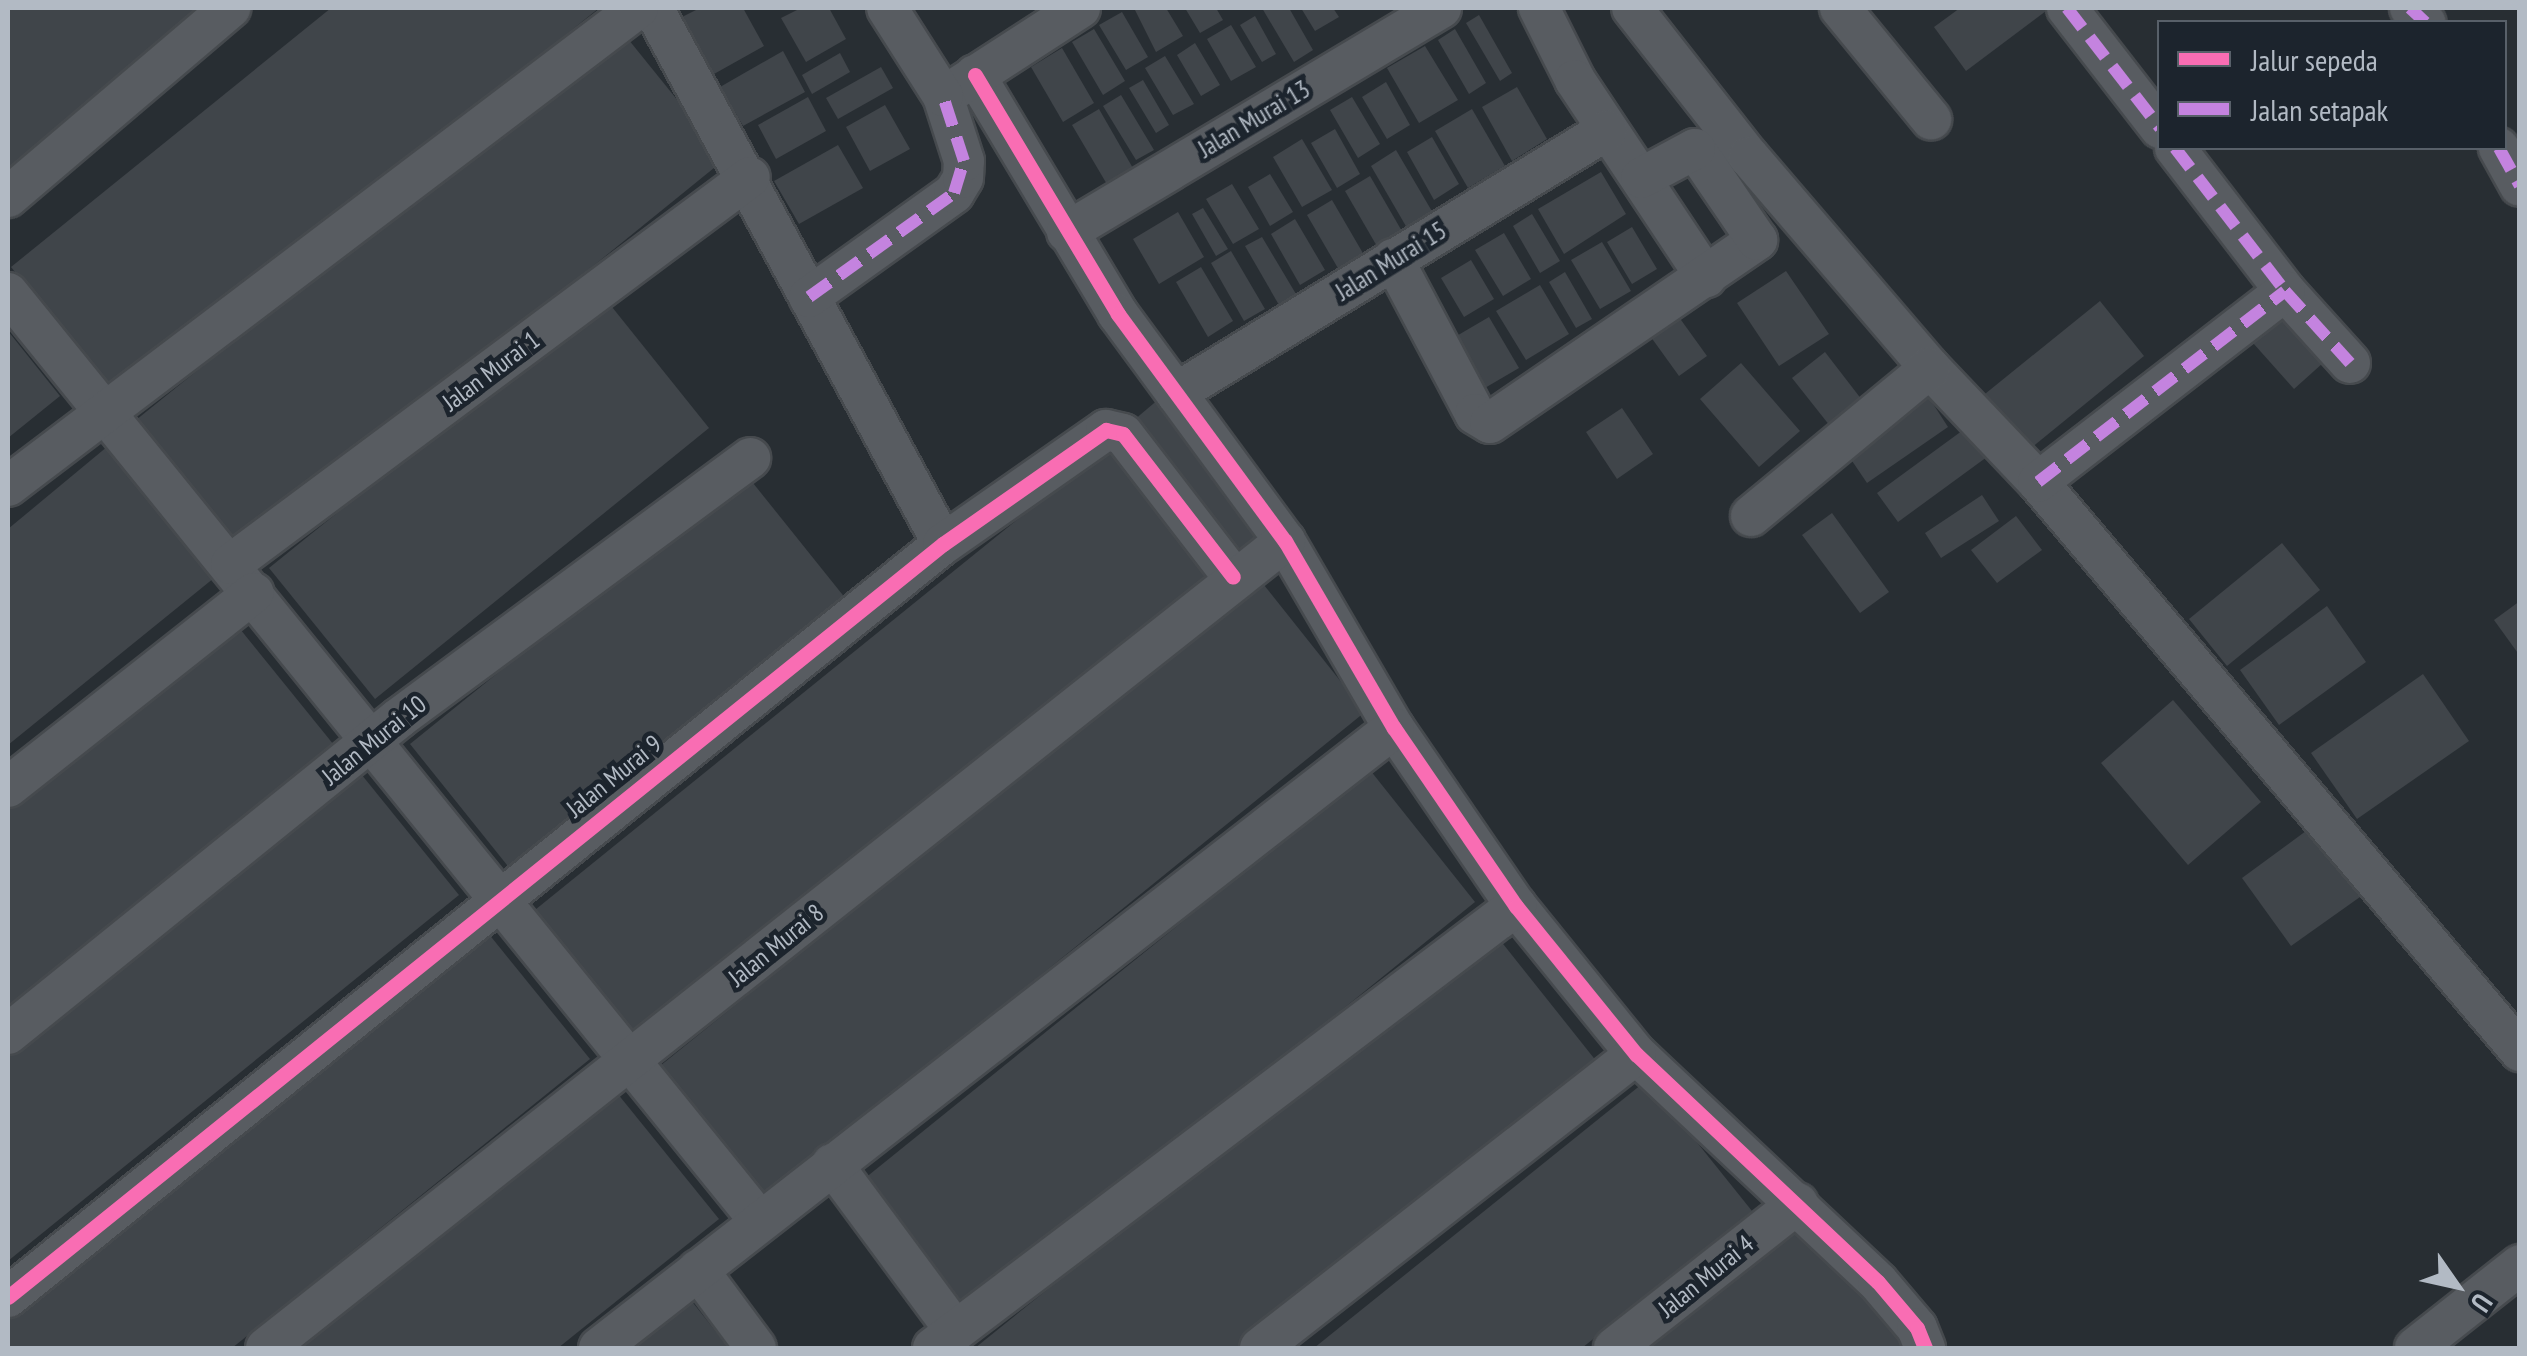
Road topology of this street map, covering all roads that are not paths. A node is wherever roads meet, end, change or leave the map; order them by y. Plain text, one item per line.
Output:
1 (230, 8) edge
2 (638, 8) edge
3 (653, 8) edge
4 (887, 8) edge
5 (1080, 8) edge
6 (1441, 8) edge
7 (1538, 8) edge
8 (1632, 8) edge
9 (1840, 8) edge
10 (2067, 8) edge
11 (959, 86) junction
12 (1931, 118) dead end
13 (2157, 124) edge
14 (1607, 130) junction
15 (2177, 150) edge
16 (2500, 150) edge
17 (750, 177) junction
18 (1642, 178) junction
19 (2520, 186) edge
20 (8, 196) edge
21 (1067, 232) junction
22 (1392, 259) junction
23 (1706, 277) junction
24 (2285, 291) junction
25 (8, 292) edge
26 (810, 297) junction
27 (2350, 363) dead end
28 (1930, 368) junction
29 (1176, 393) junction
30 (107, 411) junction
31 (750, 458) dead end
32 (2038, 482) junction
33 (8, 486) edge
34 (1751, 516) dead end
35 (1285, 541) junction
36 (944, 544) junction
37 (1233, 577) junction
38 (242, 579) junction
39 (1394, 728) junction
40 (373, 740) junction
41 (8, 786) edge
42 (498, 900) junction
43 (1516, 906) junction
44 (8, 1034) edge
45 (2520, 1050) edge
46 (1636, 1054) junction
47 (631, 1061) junction
48 (832, 1164) junction
49 (1798, 1202) junction
50 (760, 1220) junction
51 (2520, 1265) edge
52 (698, 1270) junction
53 (8, 1297) edge
54 (944, 1339) edge
55 (266, 1348) edge
56 (599, 1348) edge
57 (756, 1348) edge
58 (1260, 1348) edge
59 (1614, 1348) edge
60 (1924, 1348) edge
61 (2415, 1348) edge

1 - 20 street
2 - 30 street
3 - 17 street
4 - 11 street
5 - 11 street
6 - 21 street, Jalan Murai 13
7 - 14 street
8 - 28 street
9 - 12 street
10 - 13 street
11 - 21 street
11 - 26 street
14 - 18 street
14 - 22 street, Jalan Murai 15
15 - 24 street
16 - 19 street
17 - 26 street
17 - 38 street, Jalan Murai 1
18 - 23 street
18 - 23 street
21 - 29 street
22 - 23 street
22 - 29 street, Jalan Murai 15
24 - 27 street
24 - 32 street
25 - 30 street
26 - 36 street
28 - 32 street
28 - 34 street
29 - 35 street
30 - 33 street
30 - 38 street
31 - 40 street, Jalan Murai 10
32 - 45 street
35 - 37 street, Jalan Murai 8
35 - 39 street
36 - 37 street, Jalan Murai 9
36 - 42 street, Jalan Murai 9
37 - 47 street, Jalan Murai 8
38 - 40 street
38 - 41 street, Jalan Murai 1
39 - 43 street
39 - 48 street
40 - 42 street
40 - 44 street, Jalan Murai 10
42 - 47 street
42 - 53 street, Jalan Murai 9
43 - 46 street
43 - 54 street
46 - 49 street
46 - 58 street
47 - 50 street
47 - 55 street, Jalan Murai 8
48 - 50 street
48 - 54 street
49 - 59 street, Jalan Murai 4
49 - 60 street
50 - 52 street
51 - 61 street
52 - 56 street
52 - 57 street

